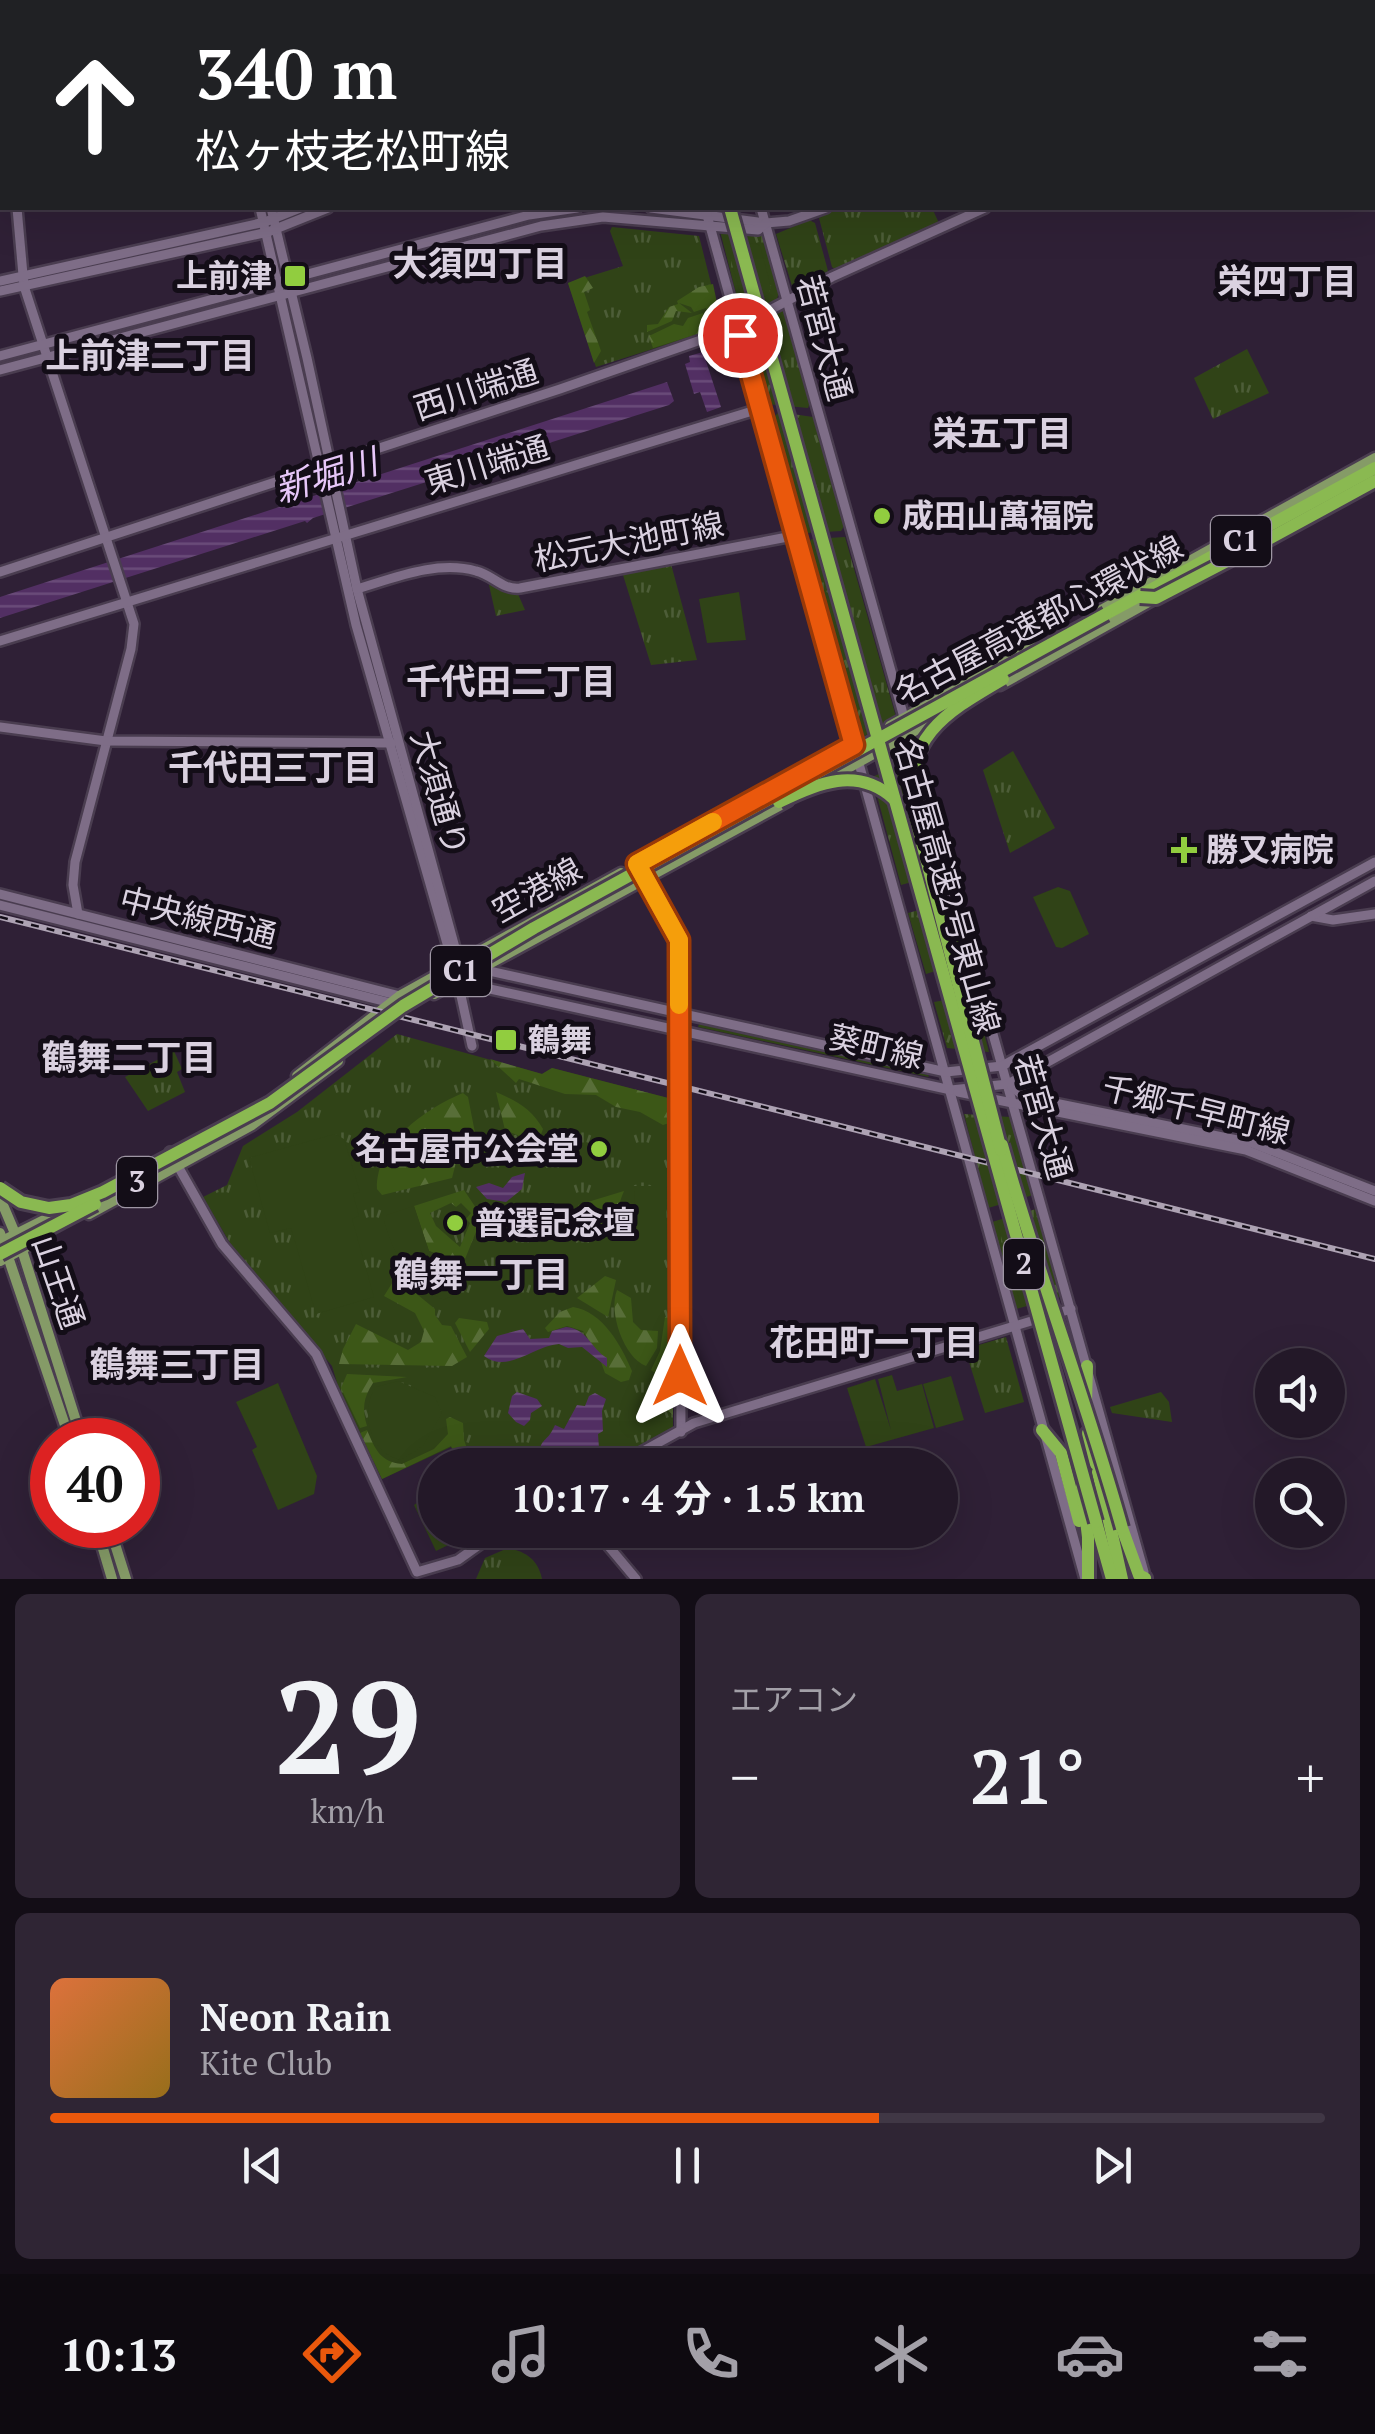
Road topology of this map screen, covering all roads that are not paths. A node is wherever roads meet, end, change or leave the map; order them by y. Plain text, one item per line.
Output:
1 (17, 210) edge
2 (296, 210) edge
3 (319, 210) edge
4 (563, 210) edge
5 (735, 210) edge
6 (735, 210) edge
7 (762, 210) edge
8 (820, 210) edge
9 (981, 210) edge
10 (706, 211) edge
11 (271, 221) edge
12 (766, 223) junction
13 (710, 226) junction
14 (283, 280) junction
15 (23, 281) junction
16 (0, 282) edge
17 (0, 291) edge
18 (286, 292) junction
19 (787, 298) junction
20 (738, 327) junction
21 (43, 345) junction
22 (0, 356) edge
23 (48, 357) junction
24 (0, 370) edge
25 (759, 409) junction
26 (1375, 458) edge
27 (325, 465) junction
28 (1375, 468) edge
29 (1375, 482) edge
30 (798, 535) junction
31 (341, 537) junction
32 (107, 538) junction
33 (0, 572) edge
34 (357, 589) junction
35 (1140, 596) junction
36 (129, 602) junction
37 (1106, 614) junction
38 (0, 641) edge
39 (902, 718) junction
40 (0, 728) edge
41 (908, 734) junction
42 (106, 741) junction
43 (390, 742) junction
44 (854, 745) junction
45 (859, 763) junction
46 (664, 856) junction
47 (1375, 862) edge
48 (637, 864) junction
49 (1375, 881) edge
50 (649, 883) junction
51 (0, 894) edge
52 (0, 905) edge
53 (78, 914) junction
54 (1375, 914) edge
55 (1311, 916) junction
56 (456, 964) junction
57 (480, 970) junction
58 (458, 982) junction
59 (379, 994) junction
60 (401, 995) junction
61 (390, 1002) junction
62 (411, 1007) junction
63 (680, 1012) junction
64 (966, 1022) junction
65 (680, 1028) junction
66 (472, 1046) dead end
67 (1002, 1066) junction
68 (946, 1072) junction
69 (1008, 1084) junction
70 (951, 1090) junction
71 (270, 1103) junction
72 (1014, 1106) junction
73 (170, 1152) junction
74 (179, 1166) junction
75 (0, 1188) edge
76 (1375, 1190) edge
77 (1013, 1191) junction
78 (0, 1198) edge
79 (1375, 1201) edge
80 (16, 1234) junction
81 (2, 1248) edge
82 (22, 1250) junction
83 (1021, 1266) junction
84 (1071, 1309) junction
85 (1014, 1326) junction
86 (1087, 1366) junction
87 (1063, 1413) junction
88 (62, 1418) edge
89 (75, 1418) edge
90 (1042, 1430) junction
91 (681, 1432) junction
92 (650, 1448) edge
93 (1099, 1521) junction
94 (1086, 1543) dead end
95 (103, 1548) edge
96 (116, 1548) edge
97 (475, 1548) edge
98 (611, 1548) edge
99 (1091, 1576) edge
100 (112, 1579) edge
101 (126, 1579) edge
102 (636, 1579) edge
103 (1118, 1579) edge
104 (1145, 1579) edge

1 - 15 street
2 - 11 street
3 - 11 street
4 - 14 street
5 - 64 highway, 名古屋高速2号東山線 / 2, bridge
6 - 83 highway, 名古屋高速2号東山線 / 2, bridge
7 - 12 street, 若宮大通
8 - 12 street
9 - 19 street, 西川端通
10 - 12 street
10 - 13 street
11 - 14 street
11 - 15 street
12 - 13 street
12 - 19 street, 若宮大通
13 - 18 street
13 - 20 street
14 - 18 street
14 - 21 street
15 - 16 street
15 - 17 street
15 - 21 street
18 - 23 street
18 - 27 street, 大須通り
19 - 20 street, 西川端通
19 - 39 street, 若宮大通
20 - 25 street
20 - 27 street, 西川端通
21 - 22 street
21 - 23 street
23 - 24 street
23 - 32 street
25 - 30 street
25 - 31 street, 東川端通
26 - 39 main road, 空港線
27 - 31 street, 大須通り
27 - 32 street, 西川端通
28 - 35 highway, 名古屋高速都心環状線 / C1
29 - 35 highway, bridge
29 - 41 main road, 空港線
30 - 34 street, 松元大池町線
30 - 44 street
31 - 34 street, 大須通り
31 - 36 street, 東川端通
31 - 43 street, 大須通り
32 - 33 street, 西川端通
32 - 36 street
34 - 43 street, 大須通り
35 - 37 highway, 名古屋高速都心環状線 / C1
36 - 38 street, 東川端通
36 - 42 street
37 - 46 highway, 名古屋高速都心環状線 / C1, bridge
37 - 64 highway, bridge
39 - 41 street, 若宮大通
39 - 44 main road, 空港線
40 - 42 street
41 - 45 main road, 空港線
41 - 67 street, 若宮大通
42 - 43 street
42 - 53 street
43 - 56 street, 大須通り
44 - 45 street
44 - 48 main road, 空港線
45 - 50 main road, 空港線
45 - 68 street
46 - 71 highway, 名古屋高速都心環状線 / C1, bridge
46 - 83 highway, bridge
47 - 67 street, 葵町線
48 - 50 street
48 - 56 main road, 空港線
49 - 55 street, 葵町線
50 - 57 main road, 空港線
50 - 63 street
51 - 53 street, 中央線西通
52 - 59 street, 中央線西通
53 - 59 street, 中央線西通
54 - 55 street
55 - 69 street, 葵町線
56 - 57 street, 葵町線
56 - 58 street
56 - 60 main road, 空港線
57 - 58 main road, 空港線
57 - 63 street, 葵町線
58 - 62 main road, 空港線
58 - 65 street, 葵町線
58 - 66 street
59 - 60 street
59 - 61 street
60 - 61 main road, 空港線
60 - 62 street
61 - 62 street
61 - 73 main road, 空港線
62 - 74 main road, 空港線
63 - 65 street
63 - 68 street, 葵町線
64 - 77 highway, 名古屋高速2号東山線 / 2, bridge
64 - 77 highway, bridge
65 - 70 street, 葵町線
65 - 91 street
67 - 68 street, 葵町線
67 - 69 street, 若宮大通
68 - 69 street, 千郷千早町線
68 - 70 street
69 - 70 street, 葵町線
69 - 72 street, 若宮大通
69 - 76 street, 千郷千早町線
70 - 72 street, 千郷千早町線
70 - 85 street
71 - 75 highway, 名古屋高速都心環状線 / C1, bridge
71 - 81 highway, 3, bridge
72 - 79 street, 千郷千早町線
72 - 84 street, 若宮大通
73 - 74 street
73 - 80 main road, 空港線
74 - 82 main road, 空港線
74 - 97 street
77 - 93 highway, 名古屋高速2号東山線 / 2, bridge
77 - 104 highway, bridge
78 - 80 main road, 山王通
80 - 81 main road, 空港線
80 - 82 main road, 山王通
81 - 82 main road, 空港線
81 - 88 main road, 山王通
82 - 89 main road, 山王通
83 - 87 highway, bridge
83 - 87 highway, 名古屋高速2号東山線 / 2, bridge
84 - 85 street
84 - 86 street, 若宮大通
85 - 90 street
85 - 91 street
86 - 103 highway
86 - 104 street, 若宮大通
87 - 93 highway, 名古屋高速2号東山線 / 2, bridge
87 - 99 highway, bridge
90 - 94 highway
90 - 99 street
91 - 92 street
93 - 103 highway, 名古屋高速2号東山線 / 2
95 - 100 main road
96 - 101 main road
98 - 102 street

